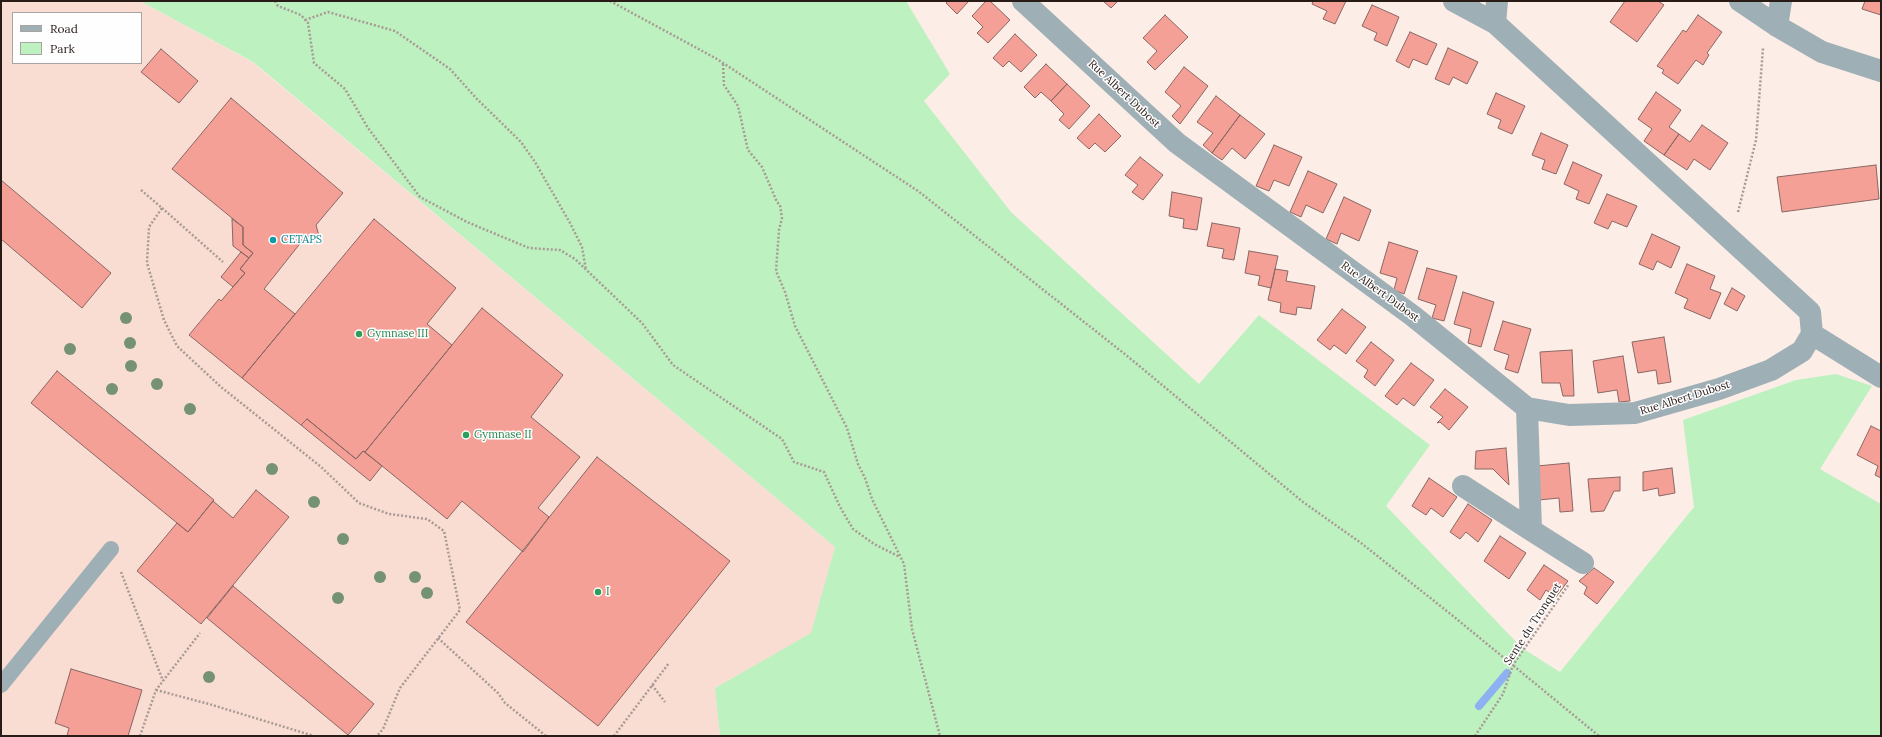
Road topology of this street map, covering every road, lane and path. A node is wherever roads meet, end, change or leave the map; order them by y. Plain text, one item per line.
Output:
1 (275, 1) edge
2 (610, 1) edge
3 (1023, 1) edge
4 (1454, 1) edge
5 (1497, 1) edge
6 (1740, 1) edge
7 (1781, 1) edge
8 (1758, 13) junction
9 (305, 20) junction
10 (1495, 23) junction
11 (1777, 26) junction
12 (723, 64) junction
13 (1881, 71) edge
14 (141, 190) dead end
15 (162, 208) junction
16 (1730, 240) junction
17 (223, 262) dead end
18 (586, 271) junction
19 (1812, 334) junction
20 (1881, 377) edge
21 (1527, 408) junction
22 (1463, 486) dead end
23 (1531, 530) junction
24 (111, 549) dead end
25 (900, 557) junction
26 (1583, 563) joint
27 (121, 571) dead end
28 (200, 633) dead end
29 (438, 638) junction
30 (669, 663) dead end
31 (1513, 665) junction
32 (163, 682) junction
33 (1, 686) edge
34 (652, 686) junction
35 (156, 690) junction
36 (664, 702) dead end
37 (140, 736) edge
38 (314, 736) edge
39 (377, 736) edge
40 (546, 736) edge
41 (614, 736) edge
42 (940, 736) edge
43 (1475, 736) edge
44 (1599, 736) edge

1 - 9 path
2 - 12 path
3 - 21 street, Rue Albert Dubost
4 - 10 street
5 - 10 street
6 - 8 street
7 - 11 street
8 - 11 street
8 - 16 path
9 - 18 path
9 - 18 path
10 - 16 street
11 - 13 street
12 - 25 path
12 - 31 path
14 - 15 path
15 - 17 path
15 - 29 path
16 - 19 street
18 - 25 path
19 - 20 street
19 - 21 street, Rue Albert Dubost
21 - 23 street
22 - 23 street
23 - 26 street
24 - 33 lane
25 - 42 path
26 - 31 path, Sente du Tronquet
27 - 32 path
28 - 32 path
29 - 39 path
29 - 40 path
30 - 34 path
31 - 43 path, Sente du Tronquet
31 - 44 path
32 - 35 path
34 - 36 path
34 - 41 path
35 - 37 path
35 - 38 path

